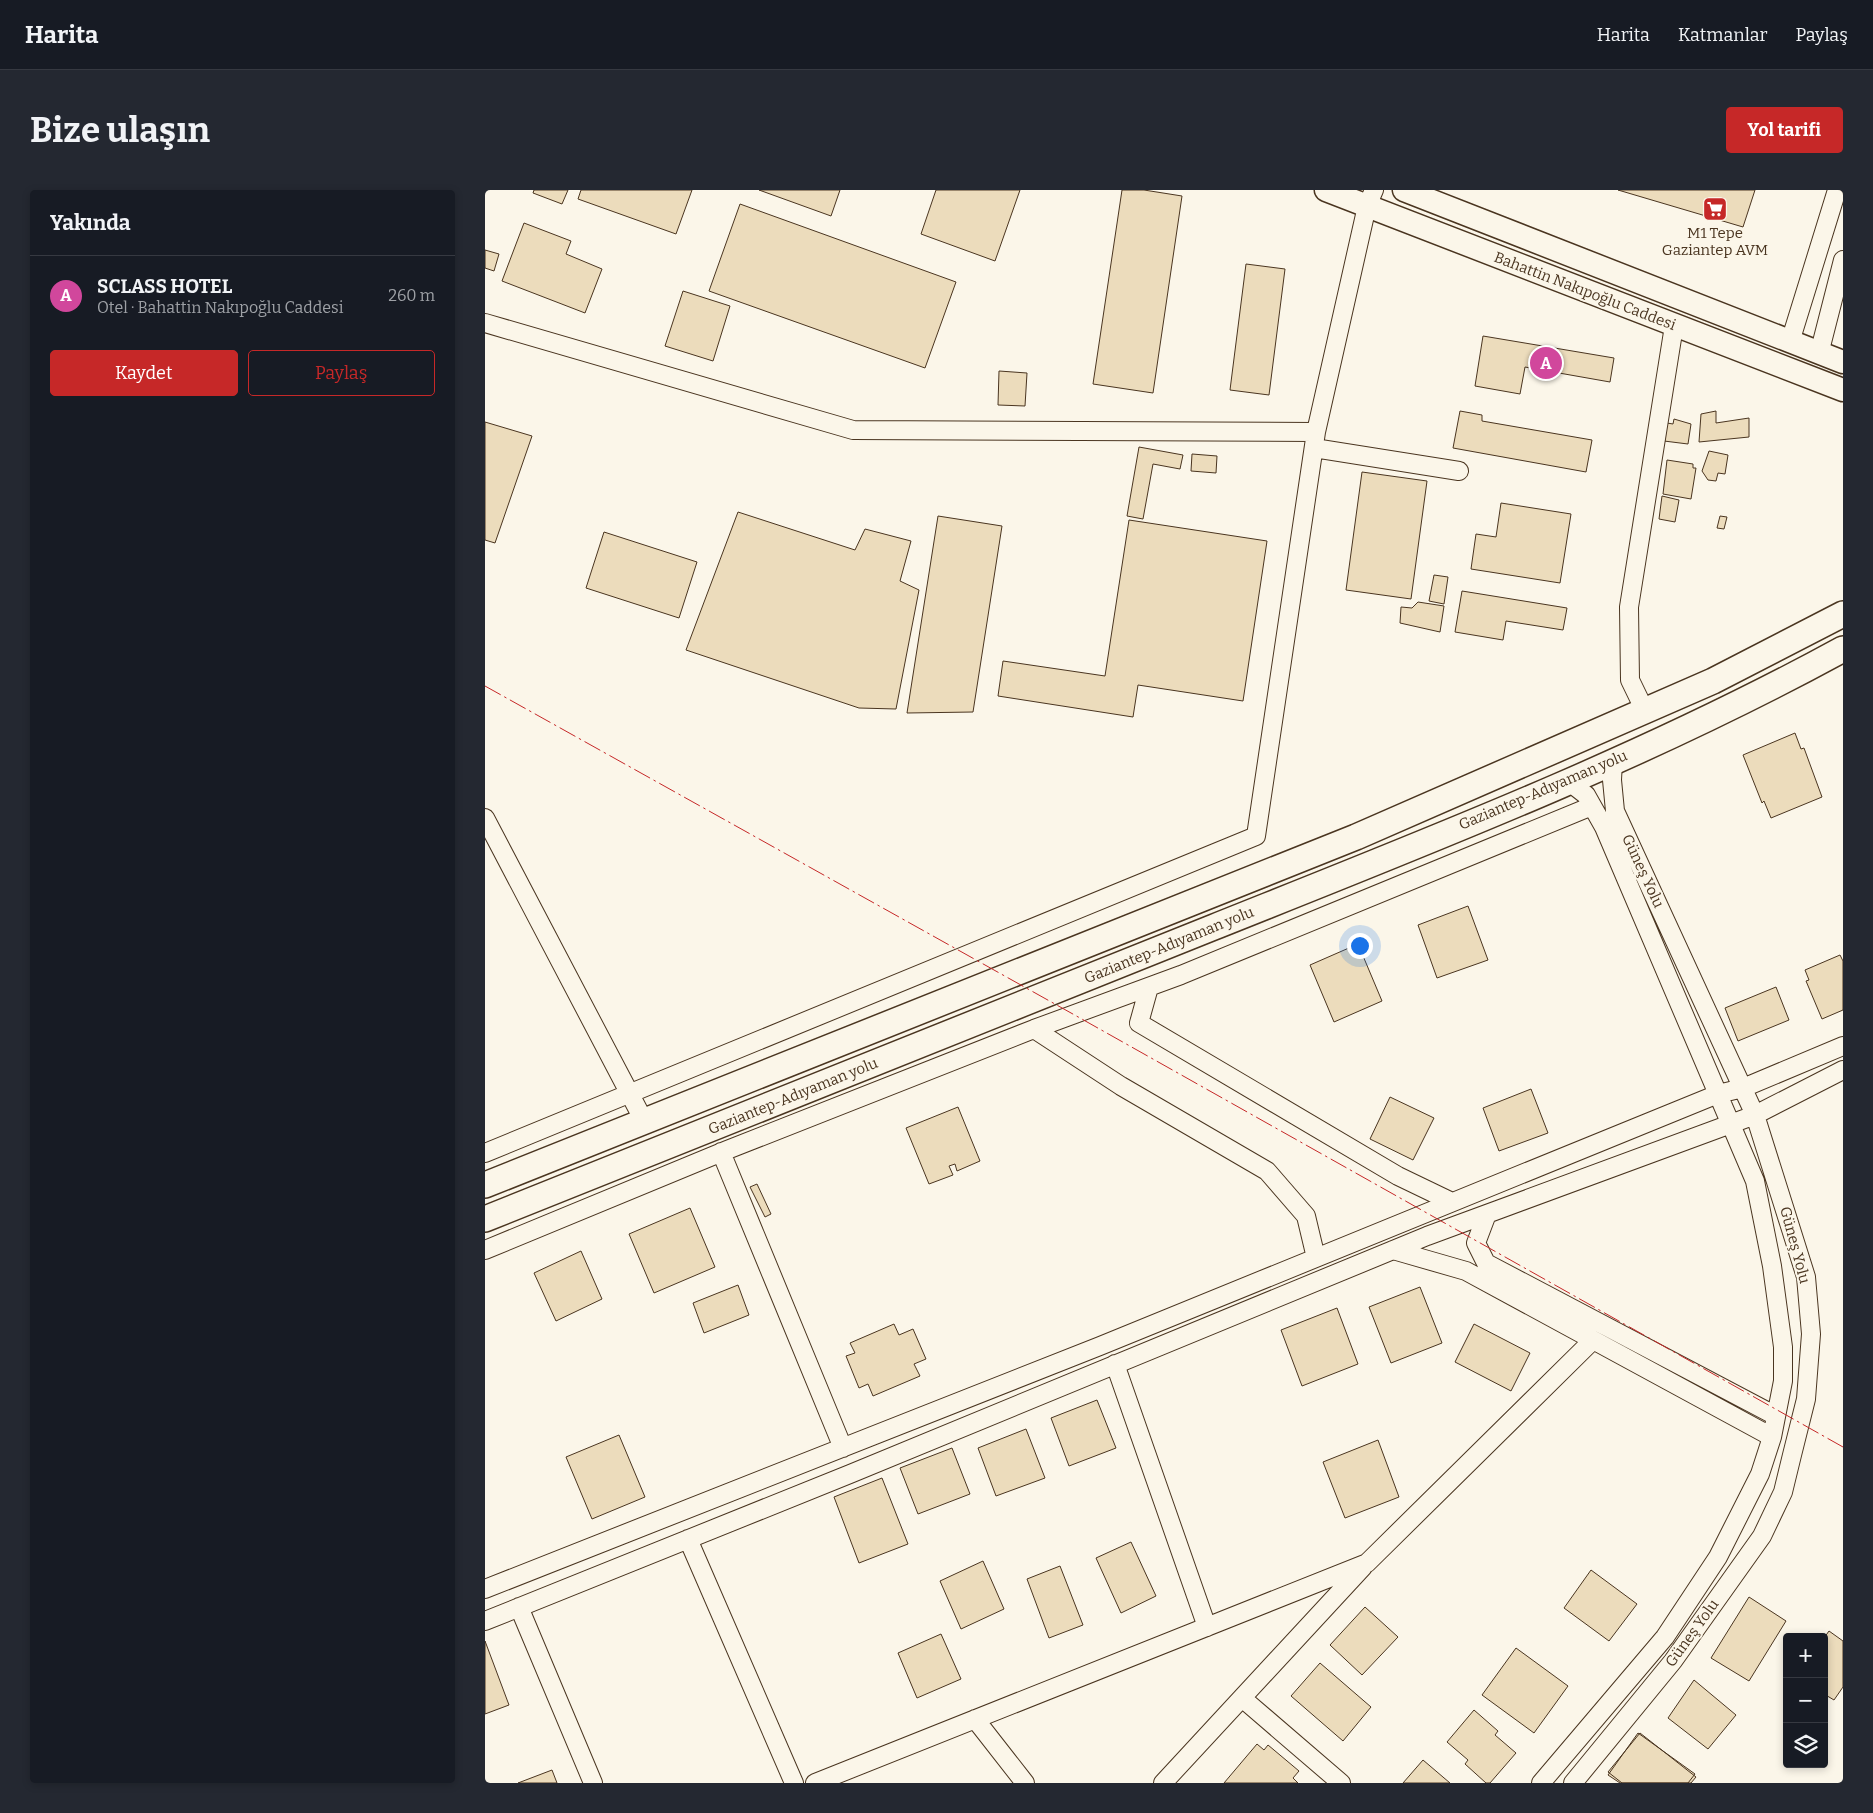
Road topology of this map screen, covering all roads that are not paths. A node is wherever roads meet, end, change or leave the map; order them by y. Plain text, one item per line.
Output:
1 (1327, 190) edge
2 (1404, 190) edge
3 (1837, 190) edge
4 (1371, 198) edge
5 (1843, 260) edge
6 (485, 323) edge
7 (1674, 326) junction
8 (1790, 342) junction
9 (1819, 354) junction
10 (1843, 362) edge
11 (1843, 390) edge
12 (1315, 440) junction
13 (1459, 471) dead end
14 (1843, 614) edge
15 (1843, 649) edge
16 (1645, 711) junction
17 (1613, 761) junction
18 (1568, 780) junction
19 (1593, 806) junction
20 (485, 818) edge
21 (1149, 987) junction
22 (1034, 1029) junction
23 (1843, 1046) edge
24 (1843, 1070) edge
25 (1743, 1088) junction
26 (632, 1094) junction
27 (1718, 1094) junction
28 (1755, 1115) junction
29 (644, 1121) junction
30 (1731, 1124) junction
31 (721, 1152) junction
32 (485, 1153) edge
33 (485, 1185) edge
34 (1452, 1202) junction
35 (1487, 1214) junction
36 (485, 1219) edge
37 (485, 1250) edge
38 (1393, 1250) junction
39 (1316, 1258) junction
40 (1593, 1340) junction
41 (1115, 1364) junction
42 (1777, 1416) junction
43 (1772, 1437) junction
44 (843, 1448) junction
45 (688, 1539) junction
46 (1367, 1563) junction
47 (485, 1589) edge
48 (519, 1607) junction
49 (485, 1620) edge
50 (1207, 1627) junction
51 (1242, 1698) junction
52 (975, 1719) junction
53 (1580, 1781) edge
54 (593, 1783) edge
55 (795, 1783) edge
56 (818, 1783) edge
57 (1025, 1783) edge
58 (1163, 1783) edge
59 (1341, 1783) edge
60 (1541, 1783) edge

1 - 4 main road, Bahattin Nakıpoğlu Caddesi
2 - 8 main road, Bahattin Nakıpoğlu Caddesi
3 - 8 street
4 - 7 main road, Bahattin Nakıpoğlu Caddesi
4 - 12 street
5 - 9 street
6 - 12 street
7 - 11 main road, Bahattin Nakıpoğlu Caddesi
7 - 16 street
8 - 9 main road, Bahattin Nakıpoğlu Caddesi
9 - 10 main road, Bahattin Nakıpoğlu Caddesi
12 - 13 street
12 - 26 street
14 - 16 highway, Gaziantep-Adıyaman yolu
15 - 17 highway, Gaziantep-Adıyaman yolu
16 - 29 highway, Gaziantep-Adıyaman yolu
17 - 18 highway, Gaziantep-Adıyaman yolu
17 - 25 street, Güneş Yolu
18 - 19 street, Güneş Yolu
18 - 36 highway, Gaziantep-Adıyaman yolu
19 - 21 street
19 - 27 street, Güneş Yolu
20 - 26 street
21 - 22 street
21 - 34 street
22 - 31 street
22 - 39 street
23 - 25 street
24 - 28 street
25 - 27 street
25 - 28 street, Güneş Yolu
26 - 29 street
26 - 32 street
27 - 30 street, Güneş Yolu
27 - 34 street
28 - 30 street
28 - 53 street, Güneş Yolu
29 - 33 highway, Gaziantep-Adıyaman yolu
30 - 35 street
30 - 42 street, Güneş Yolu
31 - 37 street
31 - 44 street
34 - 39 street
35 - 38 street
35 - 42 street
38 - 40 street
38 - 41 street
39 - 44 street
40 - 43 street
40 - 46 street
41 - 45 street
41 - 50 street
42 - 43 street, Güneş Yolu
43 - 60 street, Güneş Yolu
44 - 47 street
45 - 48 street
45 - 55 street
46 - 50 street
46 - 51 street
48 - 49 street
48 - 54 street
50 - 52 street
51 - 58 street
51 - 59 street
52 - 56 street
52 - 57 street

